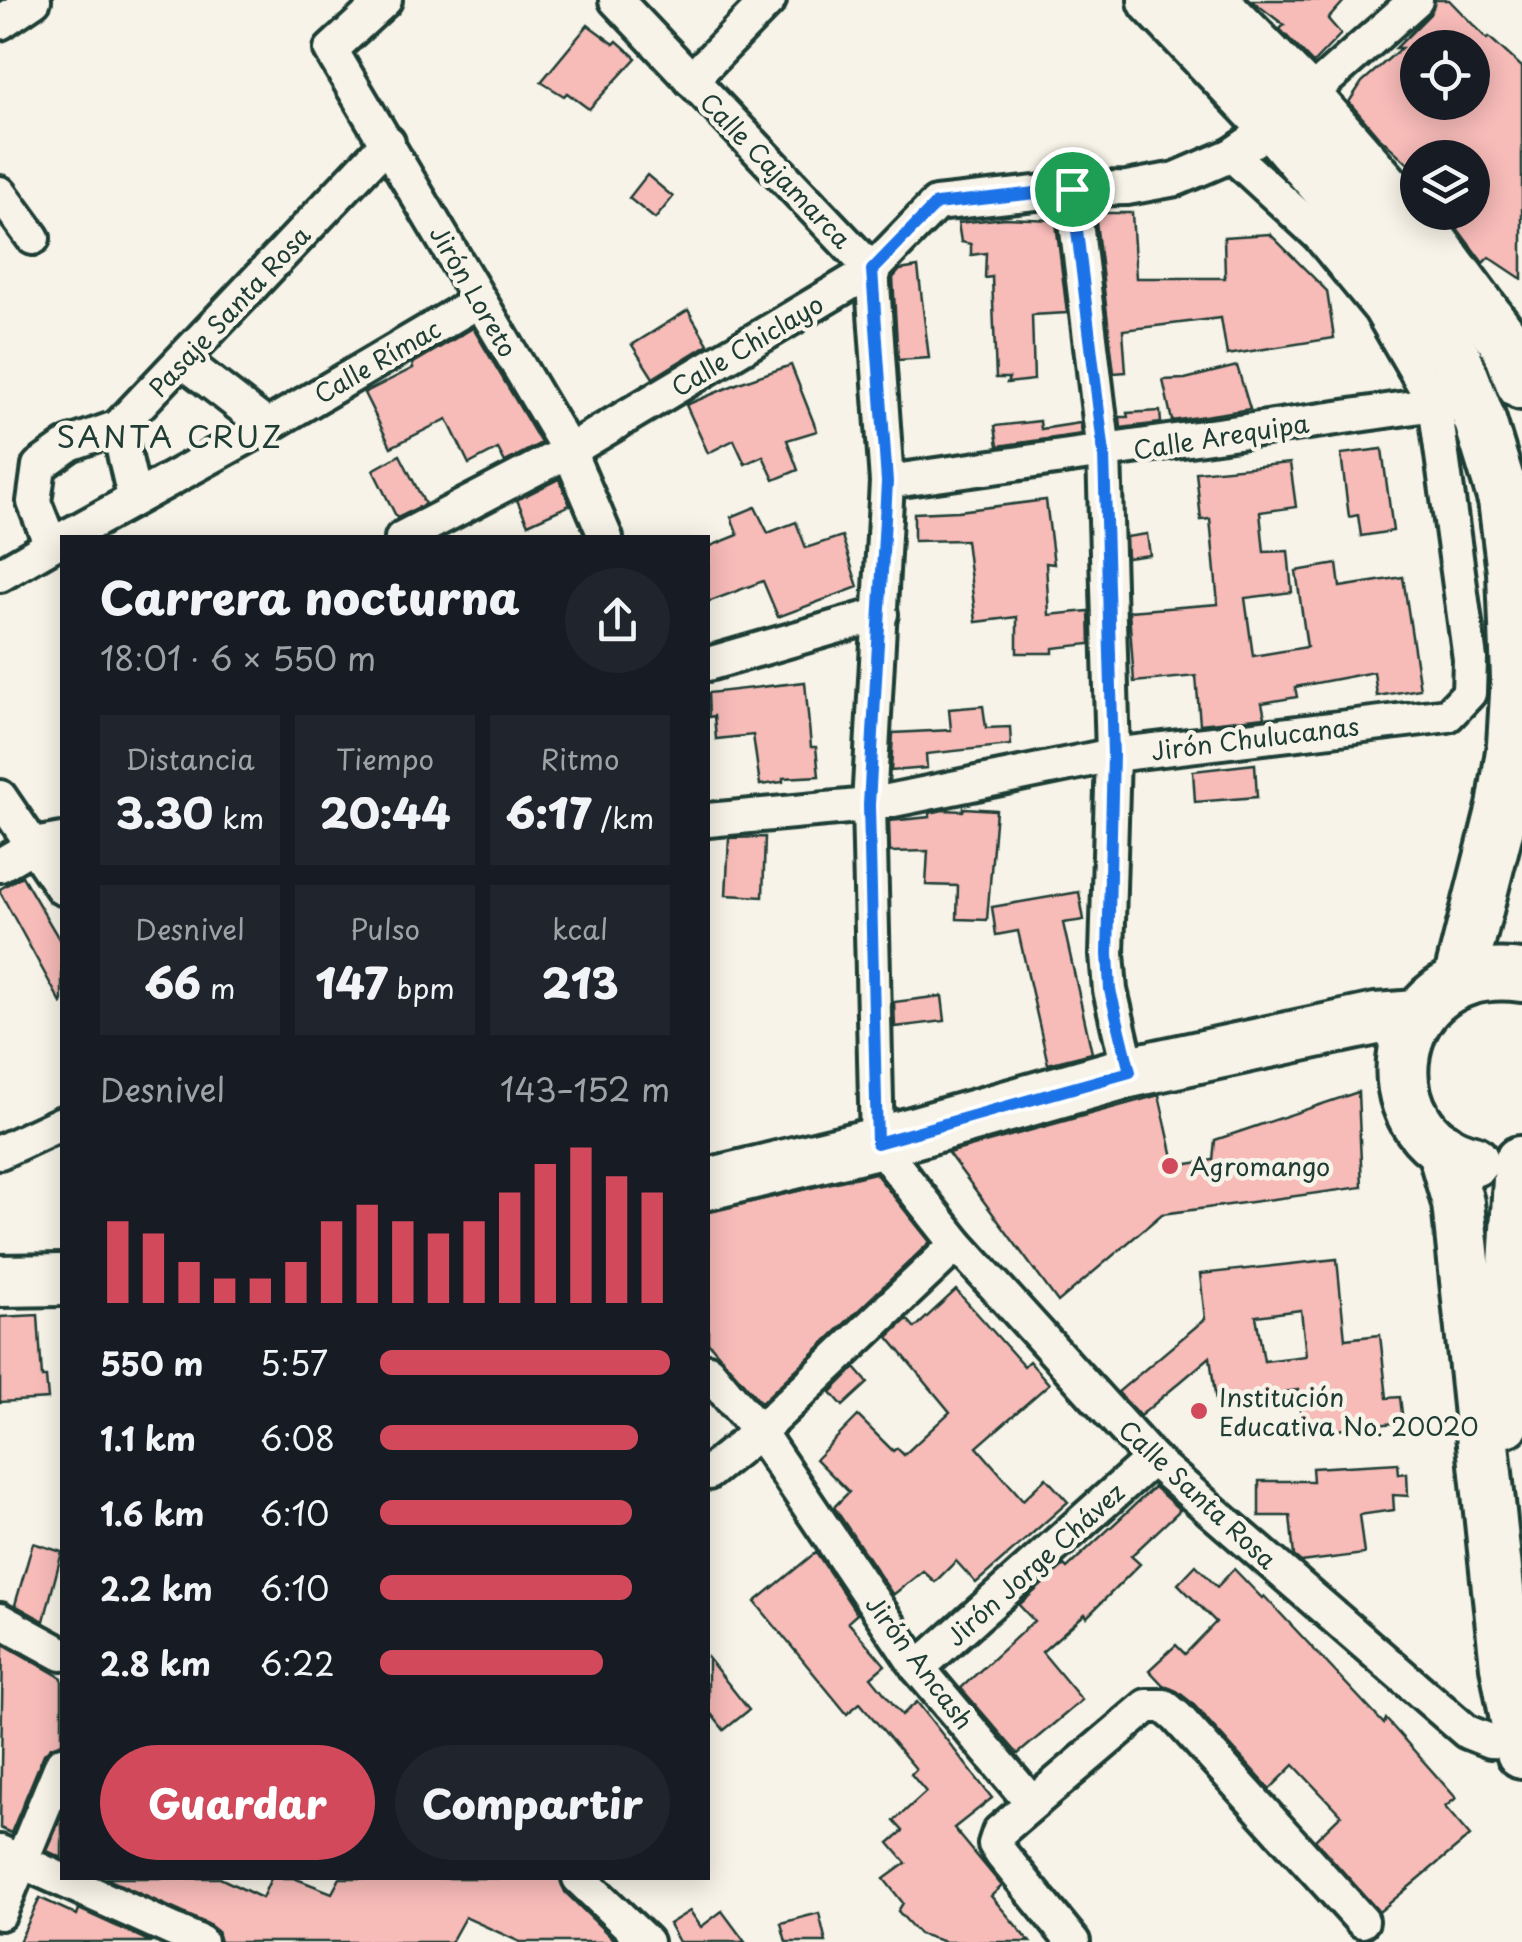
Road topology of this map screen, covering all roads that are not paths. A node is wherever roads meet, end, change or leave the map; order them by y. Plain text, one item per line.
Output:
1 (34, 0) edge
2 (385, 0) edge
3 (616, 0) edge
4 (768, 0) edge
5 (1154, 0) edge
6 (1211, 0) edge
7 (1416, 0) edge
8 (0, 22) edge
9 (691, 80) junction
10 (1290, 111) junction
11 (388, 142) junction
12 (1232, 155) junction
13 (1072, 189) junction
14 (0, 193) edge
15 (33, 238) dead end
16 (872, 270) junction
17 (479, 301) junction
18 (1517, 353) edge
19 (183, 361) junction
20 (1444, 378) junction
21 (266, 426) junction
22 (118, 427) junction
23 (569, 452) junction
24 (1104, 454) junction
25 (887, 482) junction
26 (134, 496) junction
27 (68, 535) edge
28 (408, 535) edge
29 (605, 535) edge
30 (59, 540) edge
31 (0, 575) edge
32 (881, 614) junction
33 (710, 663) edge
34 (1113, 755) junction
35 (0, 797) edge
36 (869, 805) junction
37 (710, 820) edge
38 (48, 842) edge
39 (0, 865) edge
40 (60, 881) edge
41 (1522, 976) edge
42 (1459, 981) junction
43 (1418, 1016) junction
44 (1130, 1072) junction
45 (60, 1124) edge
46 (877, 1143) junction
47 (1442, 1147) junction
48 (0, 1152) edge
49 (1521, 1161) edge
50 (710, 1184) edge
51 (957, 1244) junction
52 (60, 1280) edge
53 (0, 1281) edge
54 (710, 1373) edge
55 (759, 1432) junction
56 (1152, 1459) junction
57 (710, 1472) edge
58 (1495, 1541) junction
59 (0, 1620) edge
60 (60, 1653) edge
61 (918, 1668) junction
62 (1521, 1746) edge
63 (60, 1766) edge
64 (1031, 1802) junction
65 (12, 1857) edge
66 (60, 1879) edge
67 (63, 1880) edge
68 (582, 1880) edge
69 (0, 1912) edge
70 (1362, 1921) dead end
71 (200, 1942) edge
72 (646, 1942) edge
73 (1073, 1942) edge

1 - 8 street
2 - 11 street, Jirón Loreto
3 - 9 street, Calle Cajamarca
4 - 9 street
5 - 10 main road
6 - 10 main road
7 - 10 street, Calle Chiclayo
9 - 16 street, Calle Cajamarca
10 - 12 street, Calle Chiclayo
10 - 18 main road
10 - 20 main road
11 - 17 street, Jirón Loreto
11 - 19 street, Pasaje Santa Rosa
12 - 13 street, Calle Chiclayo
12 - 20 street
13 - 16 street, Calle Chiclayo
13 - 24 street
14 - 15 street
16 - 23 street, Calle Chiclayo
16 - 25 street, Calle Cajamarca
17 - 21 street, Calle Rímac
17 - 23 street, Jirón Loreto
18 - 20 street
19 - 21 street
19 - 22 street, Pasaje Santa Rosa
20 - 24 street, Calle Arequipa
20 - 34 street, Jirón Chulucanas
20 - 42 main road
21 - 26 street, Calle Rímac
22 - 26 street
22 - 30 street
23 - 28 street, Calle Chiclayo
23 - 29 street, Jirón Loreto
24 - 25 street, Calle Arequipa
24 - 34 street
25 - 32 street, Calle Cajamarca
26 - 27 street, Calle Rímac
30 - 31 street, Calle Rímac
32 - 33 street
32 - 36 street, Calle Cajamarca
34 - 36 street, Jirón Chulucanas
34 - 44 street
35 - 38 street
36 - 37 street, Jirón Chulucanas
36 - 46 street, Calle Cajamarca
38 - 39 street
38 - 40 street
41 - 42 main road
42 - 43 main road
43 - 44 main road
43 - 47 main road
44 - 46 main road
45 - 48 street
46 - 50 main road
46 - 51 street, Calle Santa Rosa
47 - 49 main road
47 - 58 main road
49 - 58 main road
51 - 55 street
51 - 56 street, Calle Santa Rosa
52 - 53 main road
54 - 55 street, Jirón Ancash
55 - 57 street
55 - 61 street, Jirón Ancash
56 - 61 street, Jirón Jorge Chávez
56 - 62 street, Calle Santa Rosa
58 - 62 main road
59 - 60 street
61 - 64 street, Jirón Ancash
63 - 65 street
64 - 70 street
64 - 73 street
65 - 66 street
65 - 69 street
67 - 71 street
68 - 72 street

